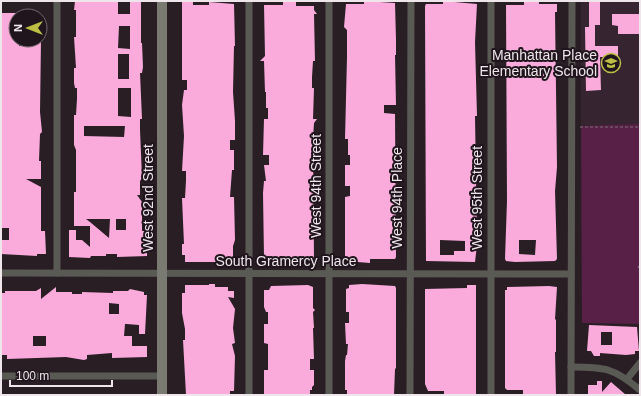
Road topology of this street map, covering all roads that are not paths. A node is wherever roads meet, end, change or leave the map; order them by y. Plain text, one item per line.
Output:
1 (57, 1) edge
2 (162, 1) edge
3 (249, 1) edge
4 (329, 1) edge
5 (411, 1) edge
6 (491, 1) edge
7 (572, 1) edge
8 (1, 273) edge
9 (57, 273) junction
10 (162, 274) junction
11 (249, 274) junction
12 (328, 274) junction
13 (409, 274) junction
14 (490, 274) junction
15 (571, 274) junction
16 (640, 363) edge
17 (571, 367) junction
18 (1, 376) edge
19 (162, 376) junction
20 (627, 379) junction
21 (640, 390) edge
22 (162, 395) edge
23 (249, 395) edge
24 (329, 395) edge
25 (410, 395) edge
26 (490, 395) edge
27 (571, 395) edge

1 - 9 street
2 - 10 street, West 92nd Street
3 - 11 street
4 - 12 street, West 94th Street
5 - 13 street, West 94th Place
6 - 14 street, West 95th Street
7 - 15 street
8 - 9 street, South Gramercy Place
9 - 10 street, South Gramercy Place
10 - 11 street, South Gramercy Place
10 - 19 street, West 92nd Street
11 - 12 street, South Gramercy Place
11 - 23 street
12 - 13 street, South Gramercy Place
12 - 24 street, West 94th Street
13 - 14 street, South Gramercy Place
13 - 25 street, West 94th Place
14 - 15 street, South Gramercy Place
14 - 26 street, West 95th Street
15 - 17 street
16 - 20 street
17 - 20 street
17 - 27 street
18 - 19 street
19 - 22 street, West 92nd Street
20 - 21 street

